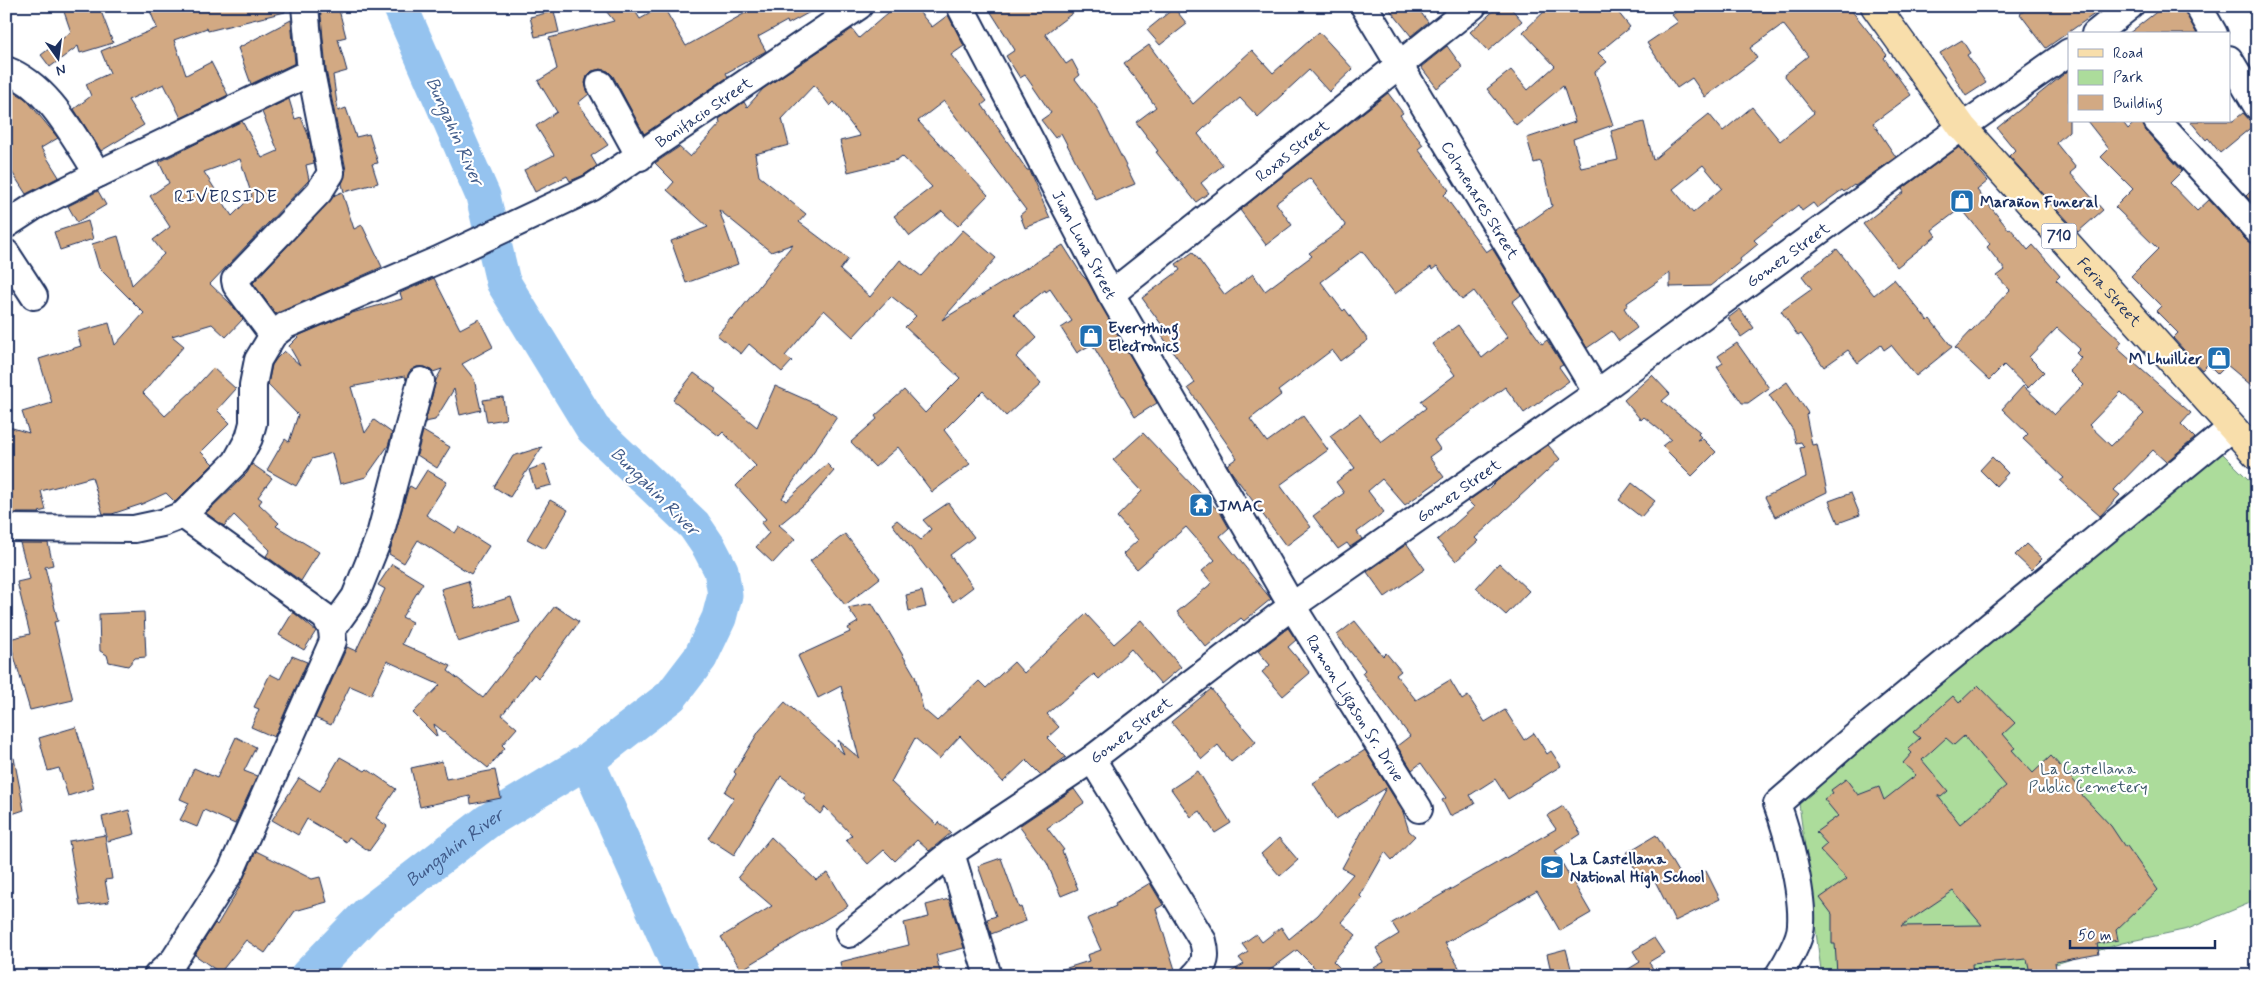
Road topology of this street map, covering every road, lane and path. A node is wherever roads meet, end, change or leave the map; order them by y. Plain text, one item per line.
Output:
1 (304, 6) edge
2 (859, 6) edge
3 (960, 6) edge
4 (1364, 6) edge
5 (1472, 6) edge
6 (1875, 6) edge
7 (2130, 6) edge
8 (2198, 6) edge
9 (2098, 32) edge
10 (2213, 32) edge
11 (2068, 53) edge
12 (2230, 61) edge
13 (1399, 66) junction
14 (6, 70) edge
15 (311, 72) junction
16 (600, 84) dead end
17 (2257, 106) edge
18 (2158, 122) edge
19 (1962, 127) junction
20 (640, 156) junction
21 (98, 174) junction
22 (6, 225) edge
23 (2257, 230) edge
24 (6, 253) edge
25 (1111, 294) junction
26 (34, 296) dead end
27 (273, 335) junction
28 (421, 381) dead end
29 (1597, 393) junction
30 (2230, 428) junction
31 (2257, 455) edge
32 (183, 515) junction
33 (6, 528) edge
34 (1292, 606) junction
35 (332, 629) junction
36 (1092, 759) junction
37 (1419, 809) dead end
38 (951, 853) junction
39 (849, 934) dead end
40 (157, 976) edge
41 (988, 976) edge
42 (1194, 976) edge
43 (1778, 976) edge

1 - 15 street
2 - 20 street, Bonifacio Street
3 - 25 street, Juan Luna Street
4 - 13 street, Colmenares Street
5 - 13 street, Roxas Street
6 - 19 main road, Feria Street / 710
7 - 9 street
8 - 10 street
11 - 19 street, Gomez Street
12 - 17 street
13 - 25 street, Roxas Street
13 - 29 street, Colmenares Street
14 - 21 street
15 - 21 street
15 - 27 street
16 - 20 street
18 - 23 street
19 - 29 street, Gomez Street
19 - 30 main road, Feria Street / 710
20 - 27 street, Bonifacio Street
21 - 22 street
24 - 26 street
25 - 34 street, Juan Luna Street
27 - 32 street
28 - 35 street
29 - 34 street, Gomez Street
30 - 31 main road, Feria Street / 710
30 - 43 street
32 - 33 street
32 - 35 street
34 - 36 street, Gomez Street
34 - 37 street, Ramon Ligason Sr. Drive
35 - 40 street
36 - 38 street, Gomez Street
36 - 42 street
38 - 39 street, Gomez Street
38 - 41 street

